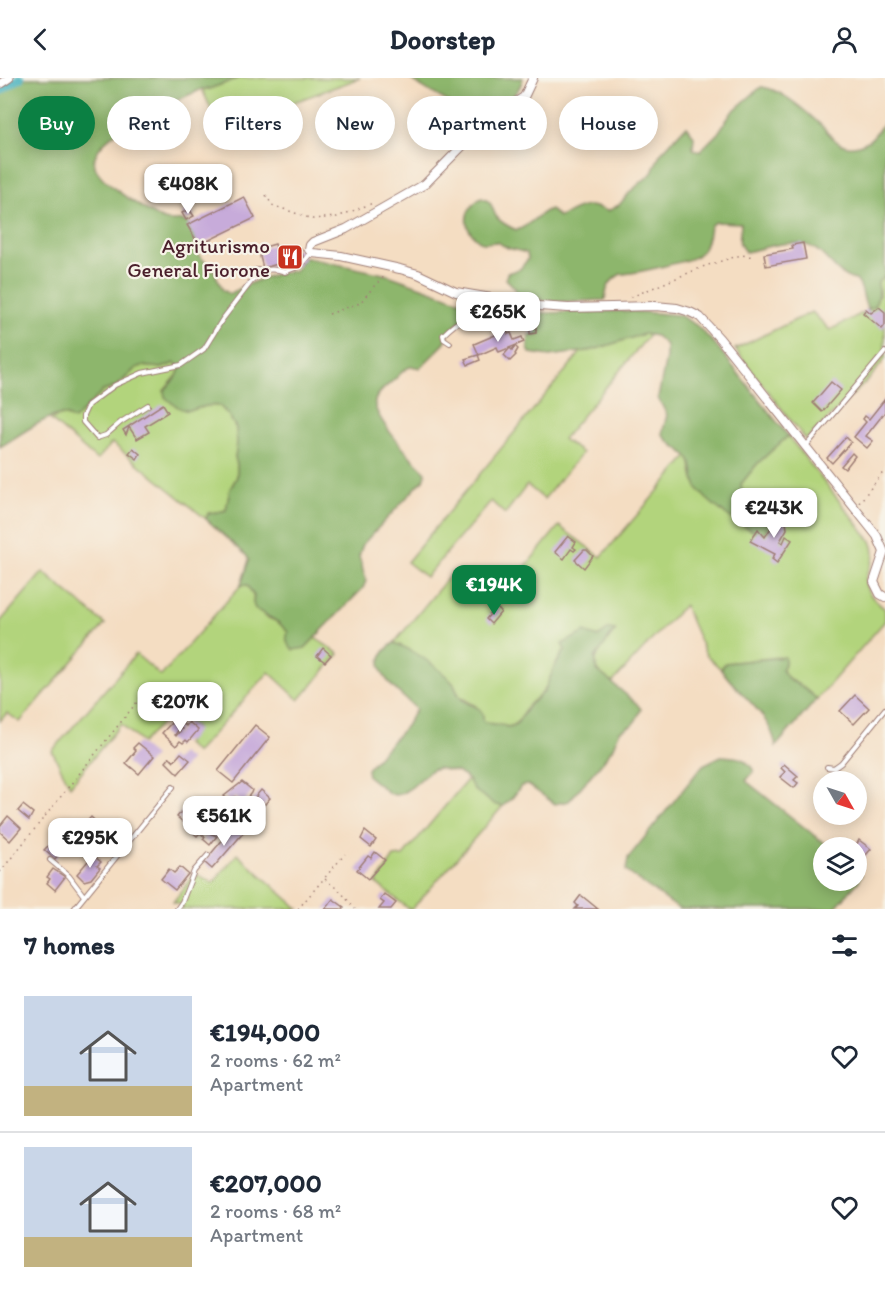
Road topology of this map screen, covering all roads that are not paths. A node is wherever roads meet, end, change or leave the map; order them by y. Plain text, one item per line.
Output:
1 (9, 78) edge
2 (533, 78) edge
3 (0, 84) edge
4 (312, 253) junction
5 (256, 270) dead end
6 (263, 271) junction
7 (498, 299) junction
8 (450, 343) dead end
9 (885, 352) edge
10 (148, 405) dead end
11 (806, 446) junction
12 (885, 597) edge
13 (885, 709) edge
14 (826, 767) dead end
15 (173, 787) dead end
16 (208, 855) dead end
17 (50, 860) dead end
18 (84, 896) junction
19 (74, 909) edge
20 (177, 909) edge

1 - 3 street
2 - 4 street
4 - 6 lane
4 - 7 street
5 - 6 lane
6 - 10 lane
7 - 8 lane
7 - 11 street
9 - 11 lane
11 - 12 street
13 - 14 lane
15 - 18 lane
16 - 20 lane
17 - 18 lane
18 - 19 lane

